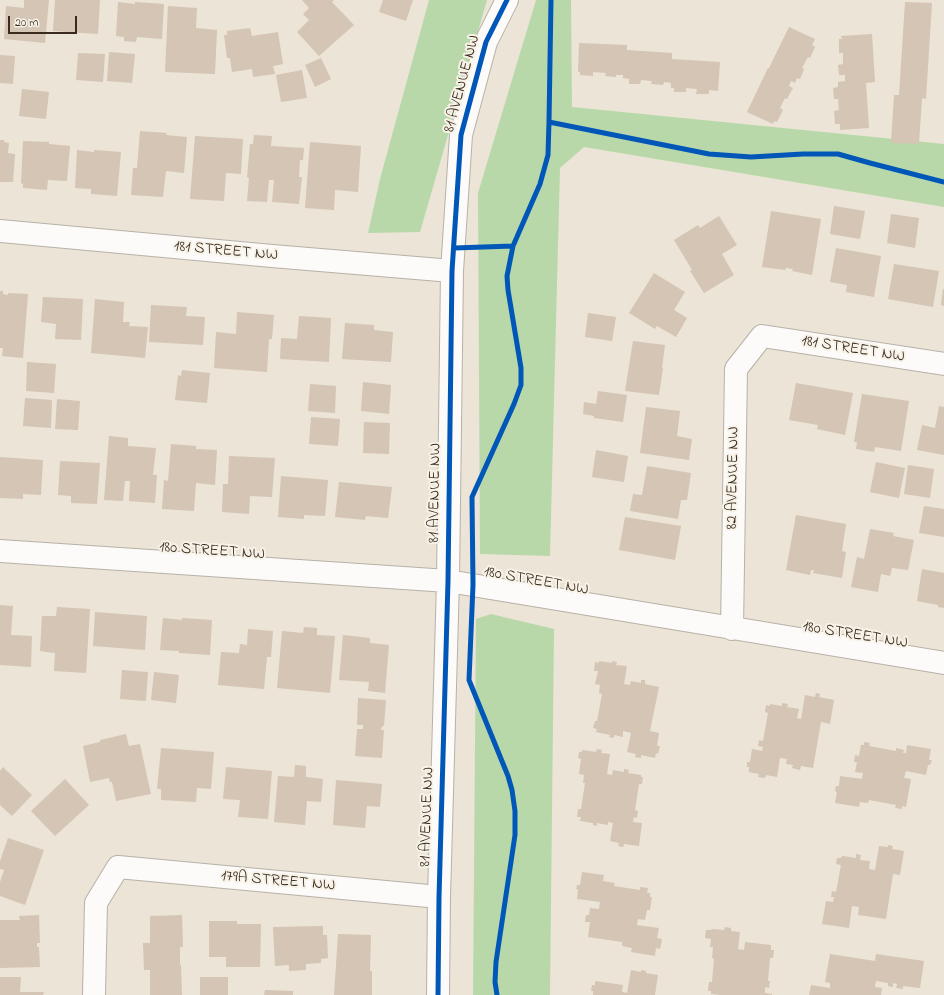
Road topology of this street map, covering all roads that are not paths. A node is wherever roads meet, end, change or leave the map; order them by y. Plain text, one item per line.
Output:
1 (507, 0) edge
2 (0, 231) edge
3 (452, 271) junction
4 (762, 336) joint
5 (944, 364) edge
6 (0, 551) edge
7 (448, 581) junction
8 (732, 629) junction
9 (944, 663) edge
10 (439, 897) junction
11 (94, 995) edge
12 (438, 995) edge

1 - 3 street, 81 AVENUE NW
2 - 3 street, 181 STREET NW
3 - 7 street, 81 AVENUE NW
4 - 5 street, 181 STREET NW
4 - 8 street, 82 AVENUE NW
6 - 7 street, 180 STREET NW
7 - 8 street, 180 STREET NW
7 - 10 street, 81 AVENUE NW
8 - 9 street, 180 STREET NW
10 - 11 street, 179A STREET NW
10 - 12 street, 81 AVENUE NW

